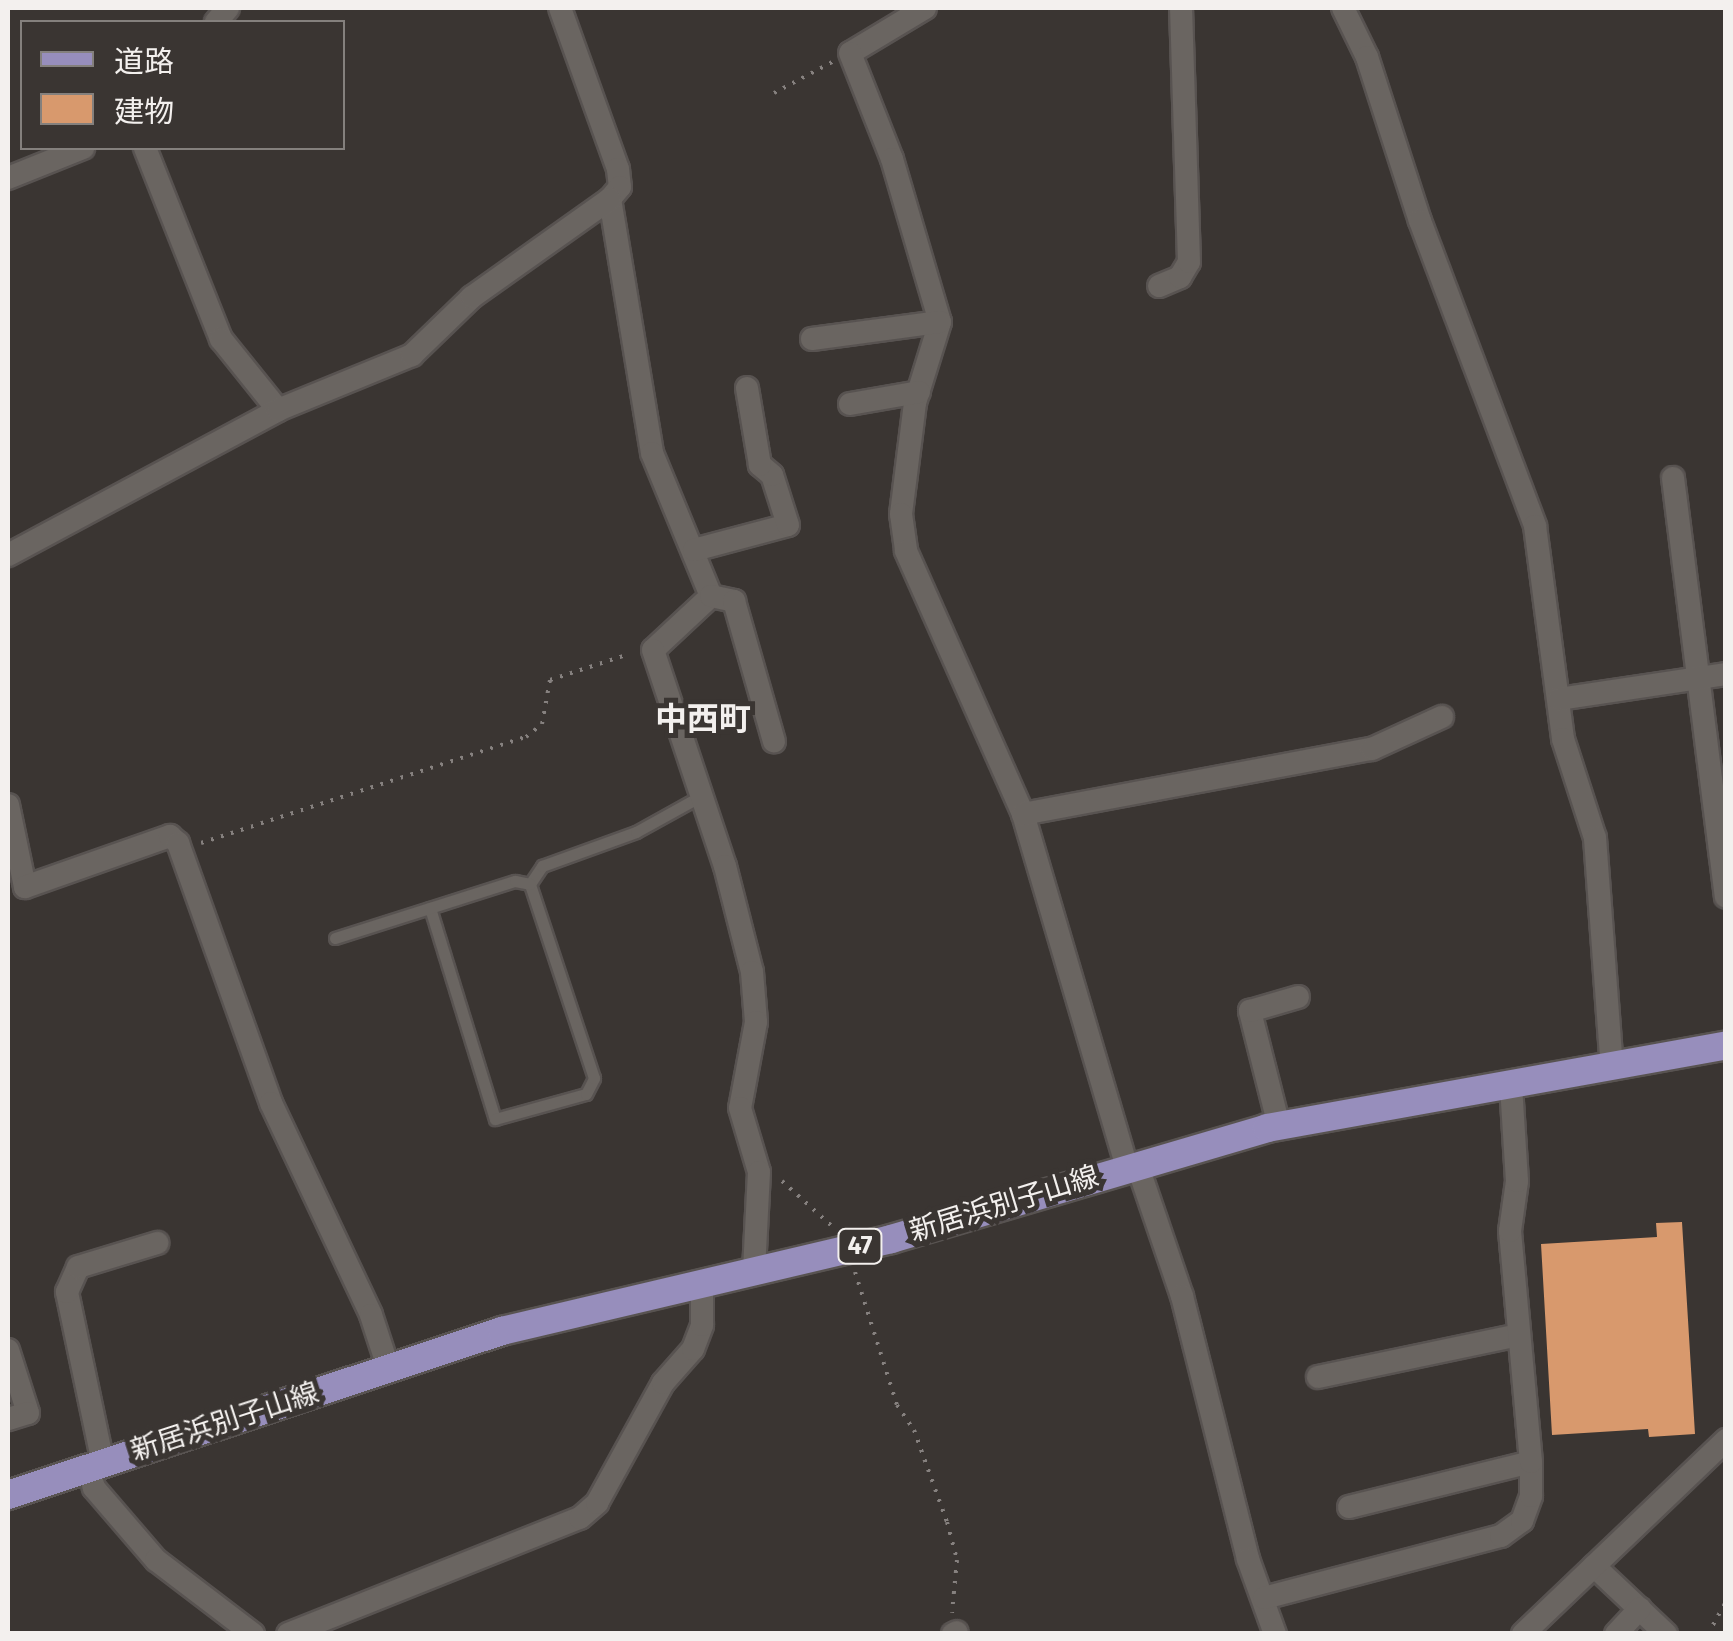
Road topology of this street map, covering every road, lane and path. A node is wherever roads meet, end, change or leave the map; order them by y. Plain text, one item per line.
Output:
1 (560, 8) edge
2 (925, 8) edge
3 (1181, 8) edge
4 (1343, 8) edge
5 (850, 53) junction
6 (774, 93) dead end
7 (78, 150) edge
8 (146, 150) edge
9 (8, 178) edge
10 (610, 200) junction
11 (1159, 286) dead end
12 (940, 322) junction
13 (812, 340) dead end
14 (747, 388) dead end
15 (918, 392) junction
16 (850, 404) dead end
17 (278, 410) junction
18 (1672, 478) dead end
19 (694, 550) junction
20 (8, 555) edge
21 (711, 596) junction
22 (653, 650) junction
23 (1726, 674) edge
24 (1696, 679) junction
25 (1559, 699) junction
26 (1442, 717) dead end
27 (774, 741) dead end
28 (702, 796) junction
29 (8, 805) edge
30 (1023, 814) junction
31 (181, 849) junction
32 (530, 884) junction
33 (1726, 896) edge
34 (430, 908) junction
35 (335, 938) dead end
36 (1298, 997) dead end
37 (1726, 1045) edge
38 (1612, 1067) junction
39 (1510, 1085) junction
40 (1279, 1126) junction
41 (1132, 1165) junction
42 (759, 1172) junction
43 (157, 1242) dead end
44 (848, 1249) junction
45 (754, 1270) junction
46 (702, 1282) junction
47 (1520, 1335) junction
48 (8, 1350) edge
49 (388, 1368) junction
50 (1318, 1378) dead end
51 (8, 1419) edge
52 (1726, 1440) edge
53 (1531, 1462) junction
54 (95, 1465) junction
55 (8, 1495) edge
56 (1349, 1507) dead end
57 (1594, 1566) junction
58 (1264, 1598) junction
59 (1726, 1602) edge
60 (1640, 1608) junction
61 (955, 1633) edge
62 (253, 1634) edge
63 (288, 1634) edge
64 (1275, 1634) edge
65 (1523, 1634) edge
66 (1616, 1634) edge
67 (1666, 1634) edge
68 (1708, 1634) edge

1 - 10 street
2 - 5 street
3 - 11 street
4 - 25 street
5 - 6 path
5 - 12 street
7 - 9 street
8 - 17 street
10 - 17 street
10 - 19 street
12 - 13 street
12 - 15 street
14 - 19 street
15 - 16 street
15 - 30 street
17 - 20 street
18 - 24 street
19 - 21 street
21 - 22 street
21 - 27 street
22 - 28 street
22 - 31 path
23 - 24 street
24 - 25 street
24 - 33 street
25 - 38 street
26 - 30 street
28 - 32 lane
28 - 42 street
29 - 31 street
30 - 41 street
31 - 49 street
32 - 34 lane
32 - 34 lane
34 - 35 lane
36 - 40 street
37 - 38 main road, 新居浜別子山線 / 47
38 - 39 main road, 新居浜別子山線 / 47
39 - 40 main road, 新居浜別子山線 / 47
39 - 47 street
40 - 41 main road, 新居浜別子山線 / 47
41 - 44 main road, 新居浜別子山線 / 47
41 - 58 street
42 - 44 path
42 - 45 street
43 - 54 street
44 - 45 main road, 新居浜別子山線 / 47
44 - 61 path
45 - 46 main road, 新居浜別子山線 / 47
46 - 49 main road, 新居浜別子山線 / 47
46 - 63 street
47 - 50 street
47 - 53 street
48 - 51 street
49 - 54 main road, 新居浜別子山線 / 47
52 - 57 street
53 - 56 street
53 - 58 street
54 - 55 main road, 新居浜別子山線 / 47
54 - 62 street
57 - 60 street
57 - 65 street
58 - 64 street
59 - 68 path
60 - 66 street
60 - 67 street

